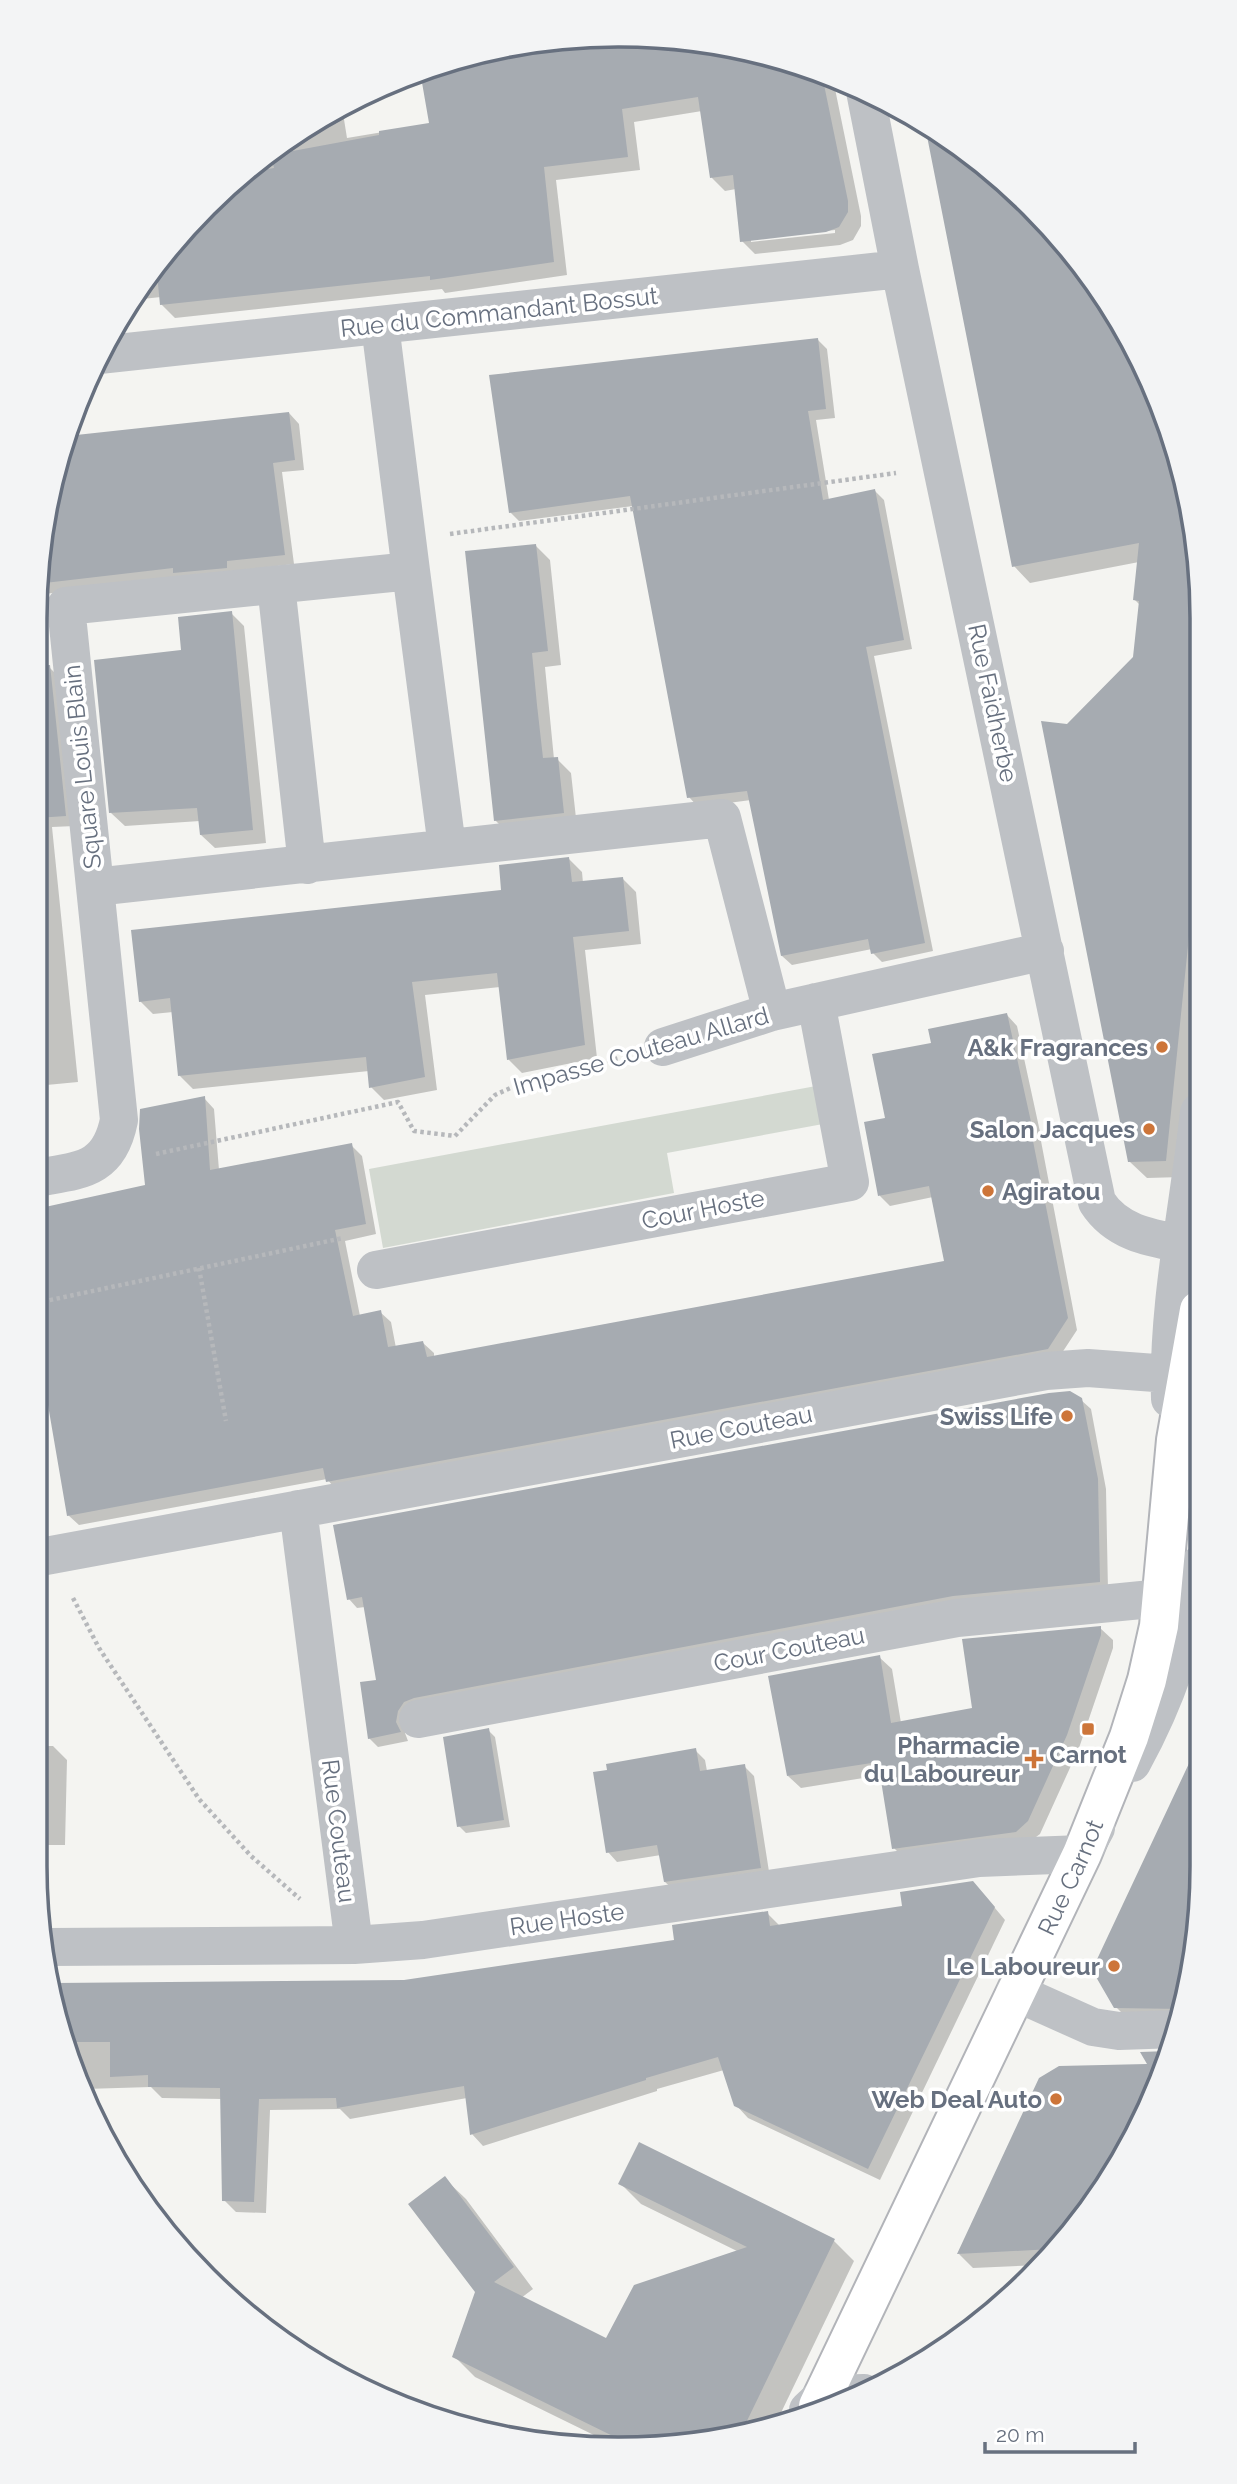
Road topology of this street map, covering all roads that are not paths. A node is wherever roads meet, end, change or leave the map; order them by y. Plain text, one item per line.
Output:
1 (868, 105) edge
2 (900, 269) junction
3 (380, 325) junction
4 (113, 354) edge
5 (410, 555) junction
6 (276, 585) junction
7 (447, 847) junction
8 (307, 864) junction
9 (94, 887) junction
10 (1045, 951) junction
11 (816, 1002) junction
12 (772, 1012) junction
13 (663, 1047) road end
14 (47, 1176) edge
15 (1190, 1245) edge
16 (1190, 1266) edge
17 (376, 1270) dead end
18 (1190, 1350) edge
19 (1185, 1373) edge
20 (298, 1510) junction
21 (47, 1557) edge
22 (1162, 1598) junction
23 (1190, 1613) edge
24 (1190, 1696) edge
25 (1150, 1704) junction
26 (418, 1719) dead end
27 (1082, 1854) junction
28 (354, 1945) junction
29 (53, 1947) edge
30 (1015, 1992) junction
31 (1165, 2029) edge
32 (819, 2400) edge

1 - 2 street, Rue Faidherbe
2 - 3 street, Rue du Commandant Bossut
2 - 10 street, Rue Faidherbe
3 - 4 street, Rue du Commandant Bossut
3 - 5 street
5 - 6 street, Square Louis Blain
5 - 7 street
6 - 8 street
6 - 9 street, Square Louis Blain
7 - 8 street, Square Louis Blain
7 - 12 street, Square Louis Blain
8 - 9 street, Square Louis Blain
9 - 14 street, Square Louis Blain
10 - 11 street, Impasse Couteau Allard
10 - 15 street, Rue Faidherbe
11 - 12 street, Impasse Couteau Allard
11 - 17 street, Cour Hoste
12 - 13 street, Impasse Couteau Allard
16 - 19 street
18 - 19 main road, Rue Carnot
19 - 20 street, Rue Couteau
19 - 22 main road, Rue Carnot
20 - 21 street, Rue Couteau
20 - 28 street, Rue Couteau
22 - 25 main road, Rue Carnot
22 - 26 street, Cour Couteau
23 - 25 street
24 - 25 street
25 - 27 main road, Rue Carnot
27 - 28 street, Rue Hoste
27 - 30 main road, Rue Carnot
28 - 29 street, Rue Hoste
30 - 31 street
30 - 32 main road, Rue Carnot

